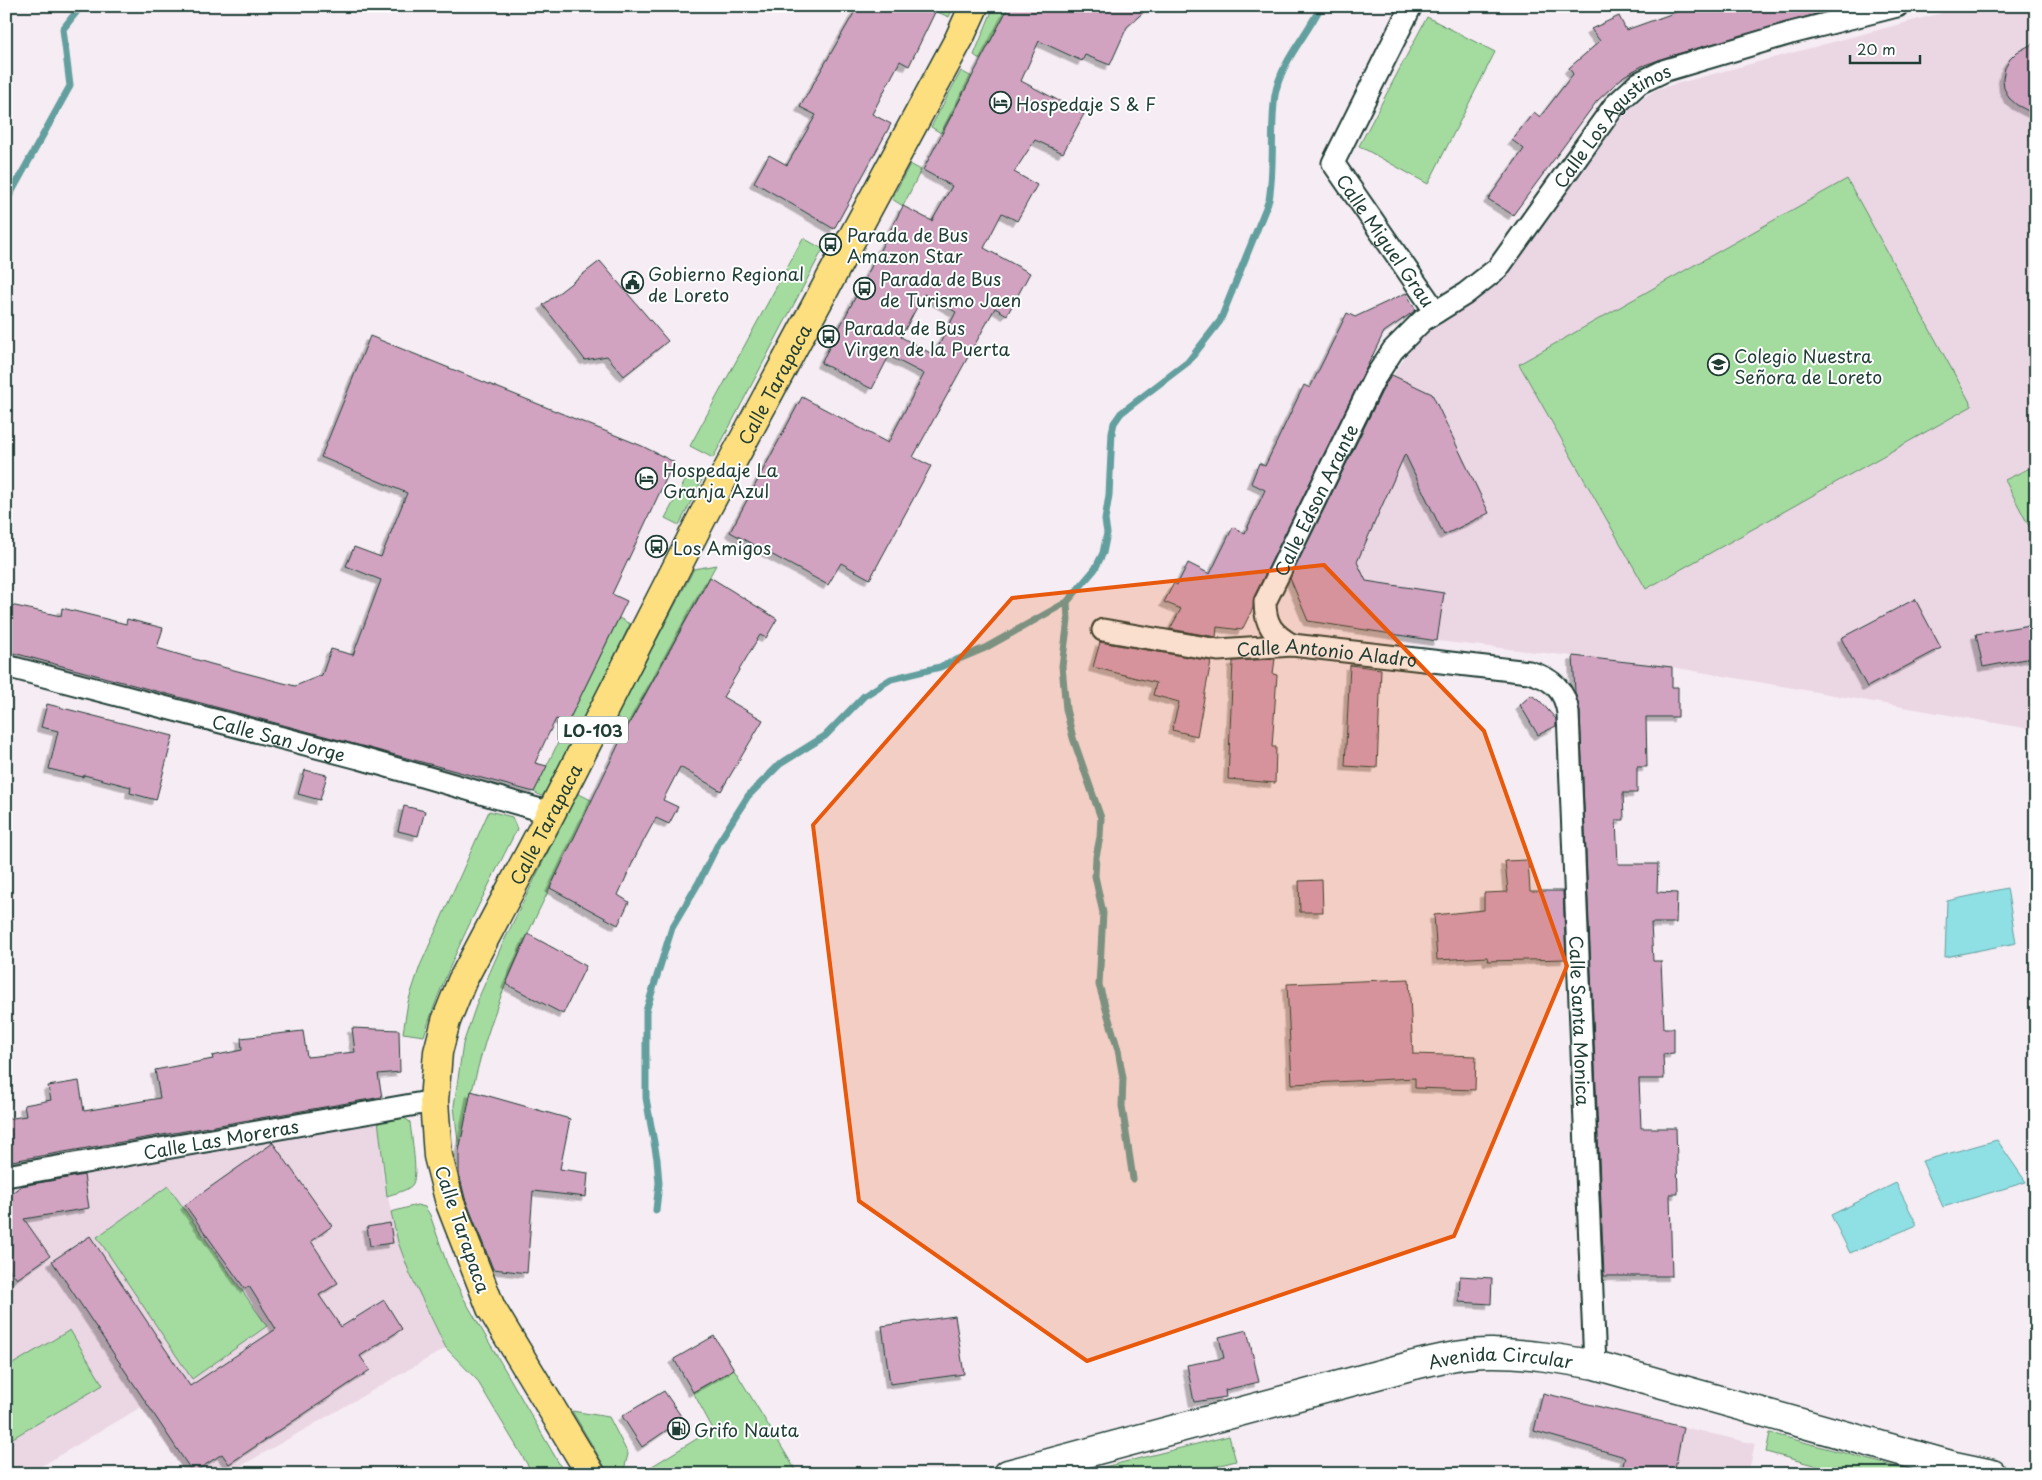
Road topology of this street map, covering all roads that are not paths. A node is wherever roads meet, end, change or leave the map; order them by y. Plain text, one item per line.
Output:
1 (974, 6) edge
2 (1411, 6) edge
3 (1898, 6) edge
4 (1436, 312) junction
5 (1393, 350) joint
6 (1103, 630) dead end
7 (1292, 645) junction
8 (6, 666) edge
9 (1551, 680) joint
10 (551, 813) junction
11 (434, 1101) junction
12 (6, 1176) edge
13 (1595, 1365) junction
14 (1954, 1470) edge
15 (591, 1474) edge
16 (1008, 1474) edge
17 (1992, 1474) edge

1 - 10 main road, Calle Tarapaca / LO-103
2 - 4 street, Calle Miguel Grau
3 - 4 street, Calle Los Agustinos
4 - 5 street, Calle Los Agustinos
5 - 7 street, Calle Edson Arante
6 - 7 street, Calle Antonio Aladro
7 - 9 street, Calle Antonio Aladro
8 - 10 street, Calle San Jorge
9 - 13 street, Calle Santa Monica
10 - 11 main road, Calle Tarapaca / LO-103
11 - 12 street, Calle Las Moreras
11 - 15 main road, Calle Tarapaca / LO-103
13 - 14 street, Avenida Circular
13 - 16 street, Avenida Circular
14 - 17 street, Avenida Circular

